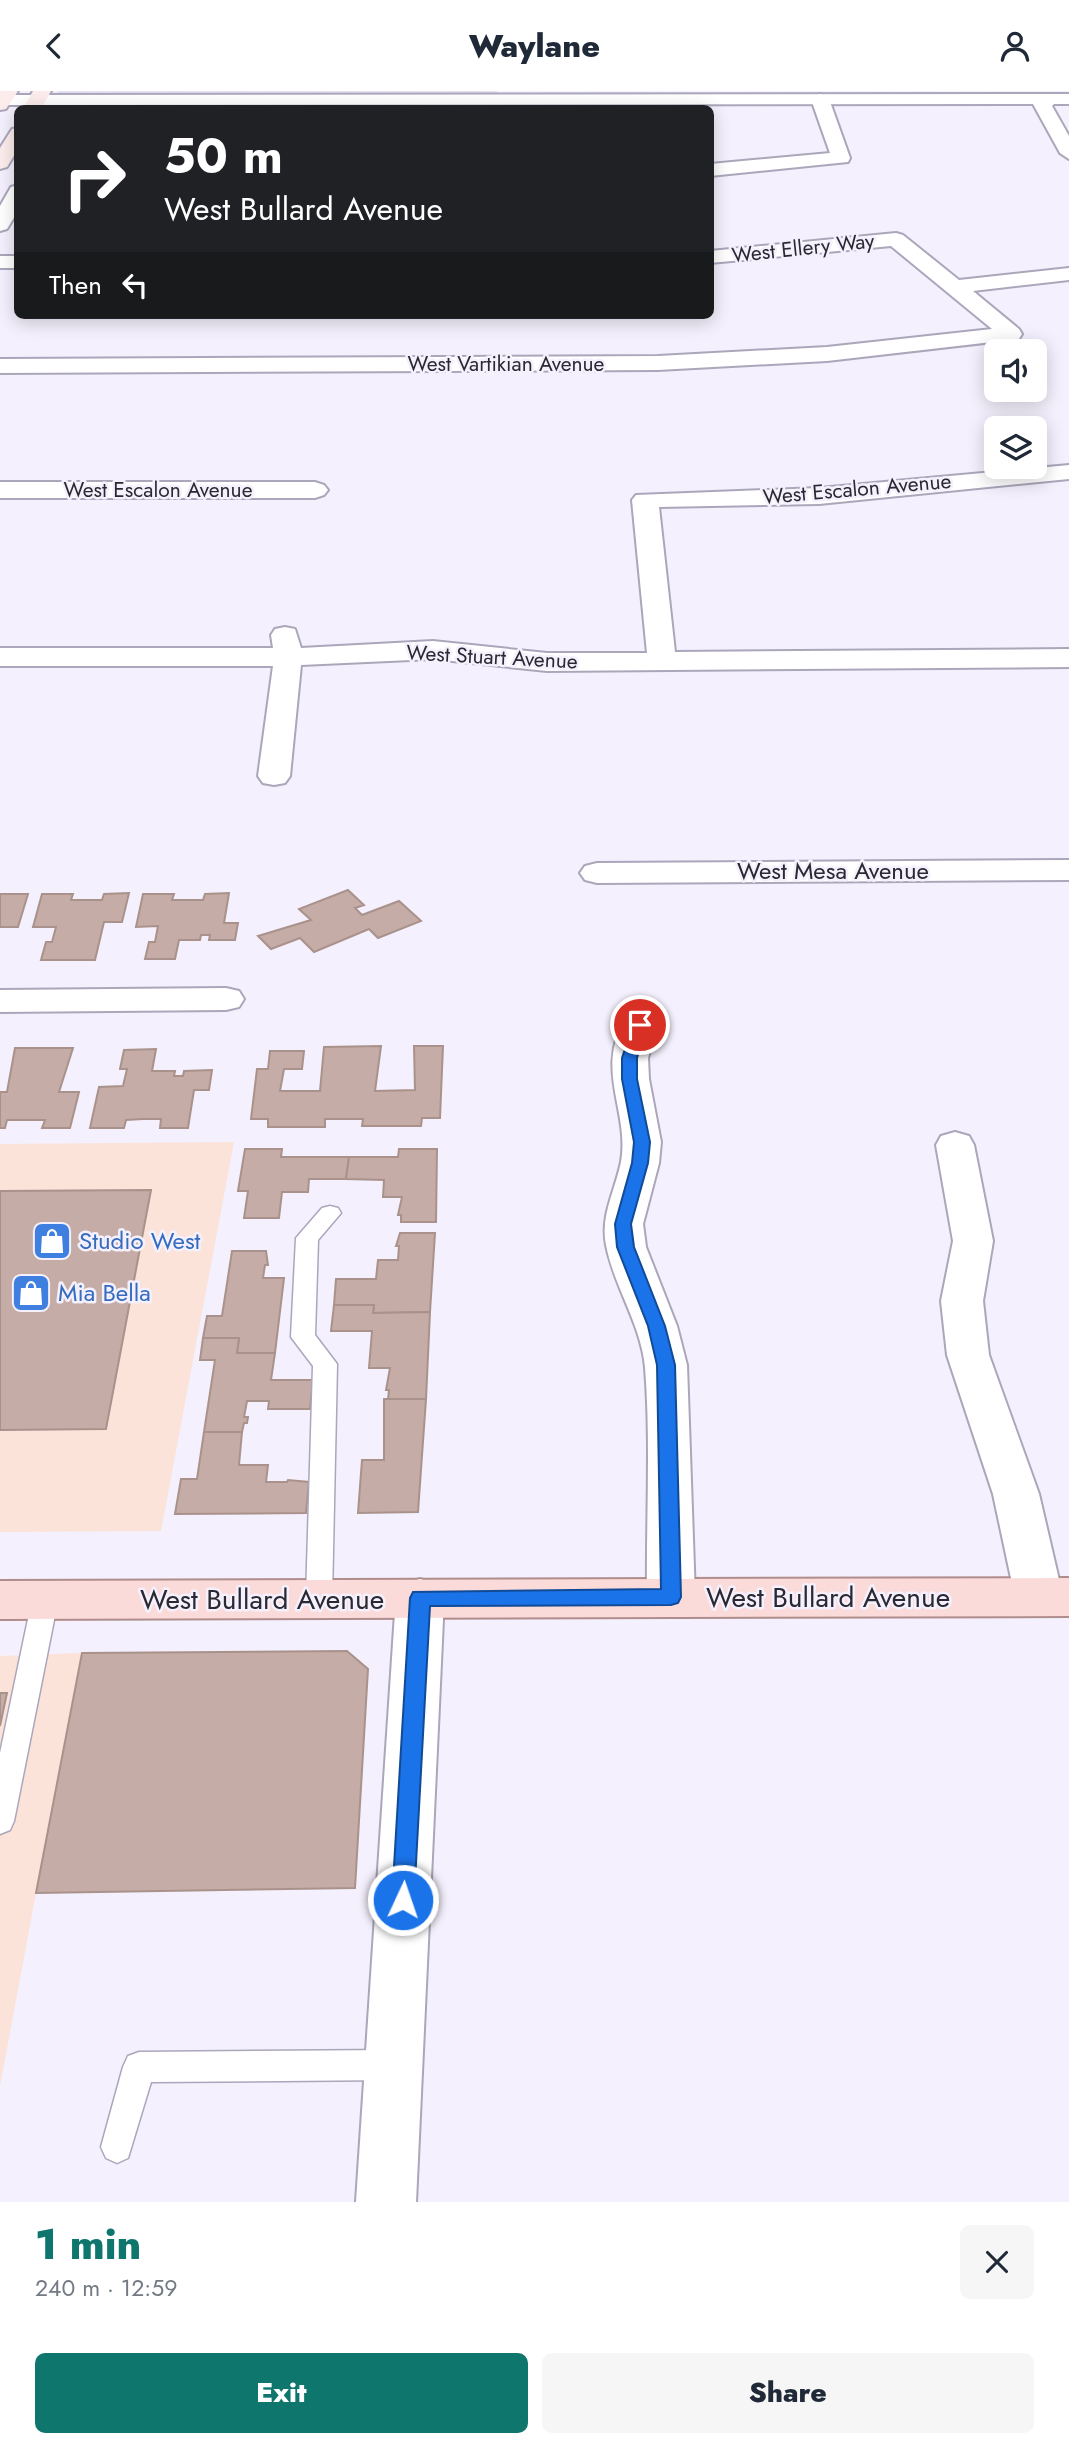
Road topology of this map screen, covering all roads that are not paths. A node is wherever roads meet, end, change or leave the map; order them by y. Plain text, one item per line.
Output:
1 (212, 95) edge
2 (317, 95) edge
3 (605, 95) edge
4 (1048, 95) edge
5 (3, 99) edge
6 (820, 99) junction
7 (1069, 99) edge
8 (37, 100) edge
9 (1069, 106) edge
10 (14, 140) edge
11 (1069, 153) edge
12 (0, 163) edge
13 (714, 170) edge
14 (14, 199) edge
15 (0, 225) edge
16 (714, 257) edge
17 (1069, 274) edge
18 (956, 287) junction
19 (0, 366) edge
20 (1069, 472) edge
21 (315, 490) dead end
22 (0, 491) edge
23 (0, 636) edge
24 (1069, 638) edge
25 (287, 646) junction
26 (661, 649) junction
27 (0, 657) edge
28 (1069, 658) edge
29 (274, 776) dead end
30 (1069, 870) edge
31 (597, 873) dead end
32 (226, 999) dead end
33 (0, 1001) edge
34 (640, 1025) dead end
35 (955, 1145) dead end
36 (330, 1213) dead end
37 (671, 1597) junction
38 (1054, 1597) edge
39 (319, 1598) junction
40 (420, 1598) junction
41 (0, 1600) edge
42 (46, 1600) junction
43 (0, 1821) edge
44 (394, 2065) junction
45 (117, 2147) dead end
46 (386, 2202) edge

1 - 2 street
1 - 8 street
2 - 3 street
3 - 6 street
4 - 6 street
4 - 7 street
4 - 9 street
4 - 11 street
5 - 8 street
6 - 13 street
10 - 12 main road
14 - 15 street
16 - 18 street, West Ellery Way
17 - 18 street
18 - 19 street, West Vartikian Avenue
20 - 26 street, West Escalon Avenue
21 - 22 street, West Escalon Avenue
23 - 25 street, West Stuart Avenue
24 - 26 street, West Stuart Avenue
25 - 26 street, West Stuart Avenue
25 - 27 street, West Stuart Avenue
25 - 29 street
26 - 28 street, West Stuart Avenue
30 - 31 street, West Mesa Avenue
32 - 33 street
34 - 37 street
35 - 38 street
36 - 39 lane
37 - 38 main road, West Bullard Avenue
37 - 40 main road, West Bullard Avenue
39 - 40 main road, West Bullard Avenue
39 - 42 main road, West Bullard Avenue
40 - 44 street
41 - 42 main road, West Bullard Avenue
42 - 43 lane
44 - 45 lane
44 - 46 street

